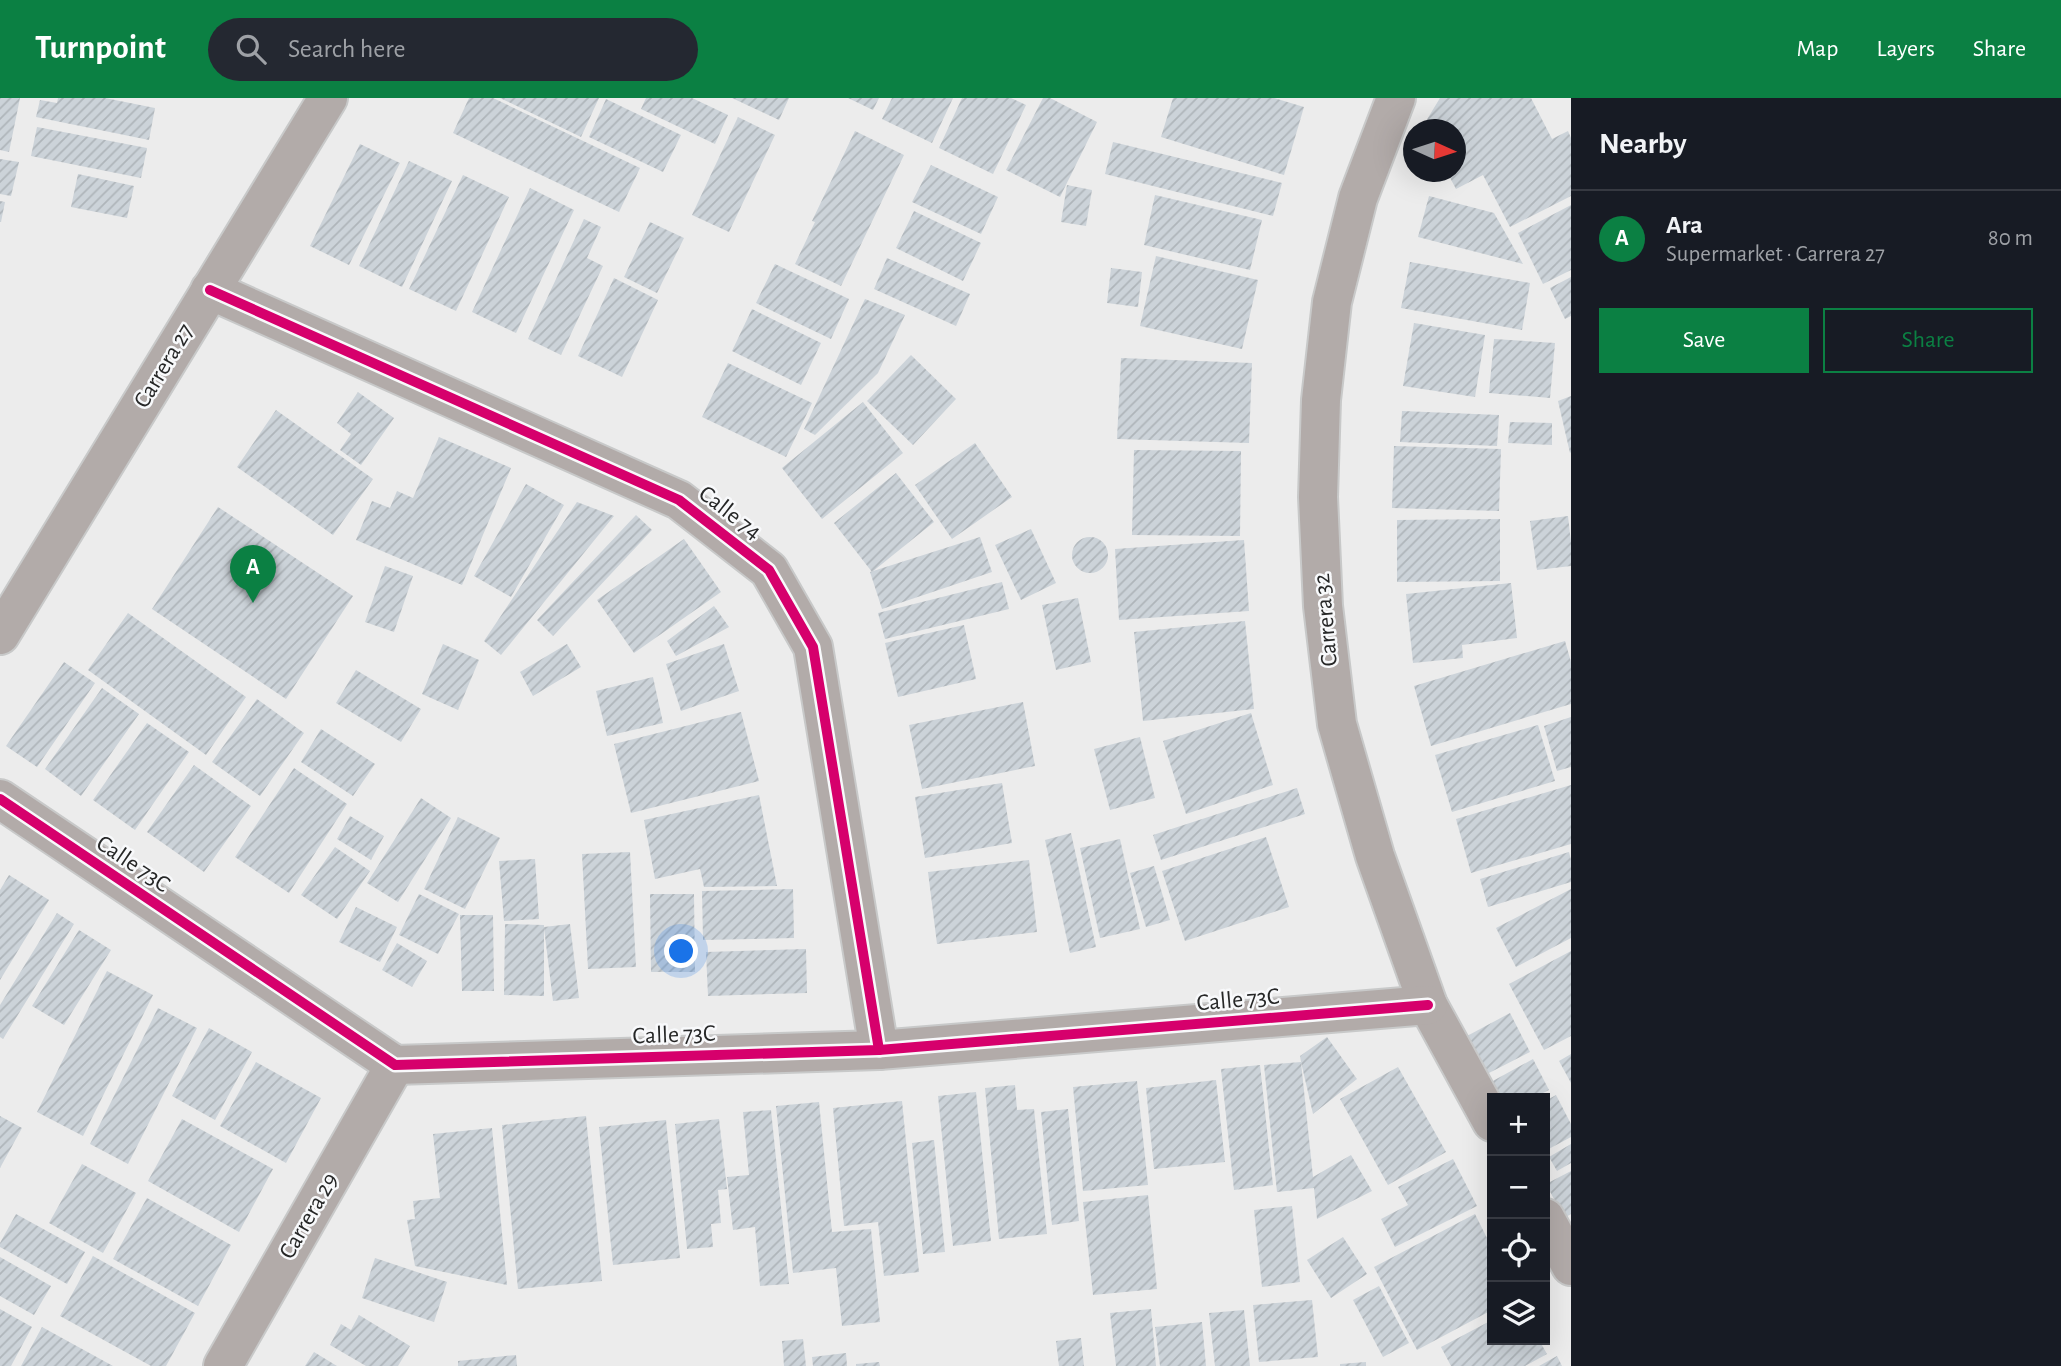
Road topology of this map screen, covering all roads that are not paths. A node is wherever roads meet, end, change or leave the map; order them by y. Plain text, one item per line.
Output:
1 (328, 98) edge
2 (1396, 98) edge
3 (211, 290) junction
4 (0, 635) edge
5 (0, 799) edge
6 (1428, 1005) junction
7 (878, 1050) junction
8 (395, 1065) junction
9 (1487, 1113) edge
10 (1546, 1219) edge
11 (1571, 1266) edge
12 (223, 1366) edge

1 - 3 street, Carrera 27
2 - 6 street, Carrera 32
3 - 4 street, Carrera 27
3 - 7 street, Calle 74
5 - 8 street, Calle 73C
6 - 7 street, Calle 73C
6 - 9 street, Carrera 32
7 - 8 street, Calle 73C
8 - 12 street, Carrera 29
10 - 11 street

